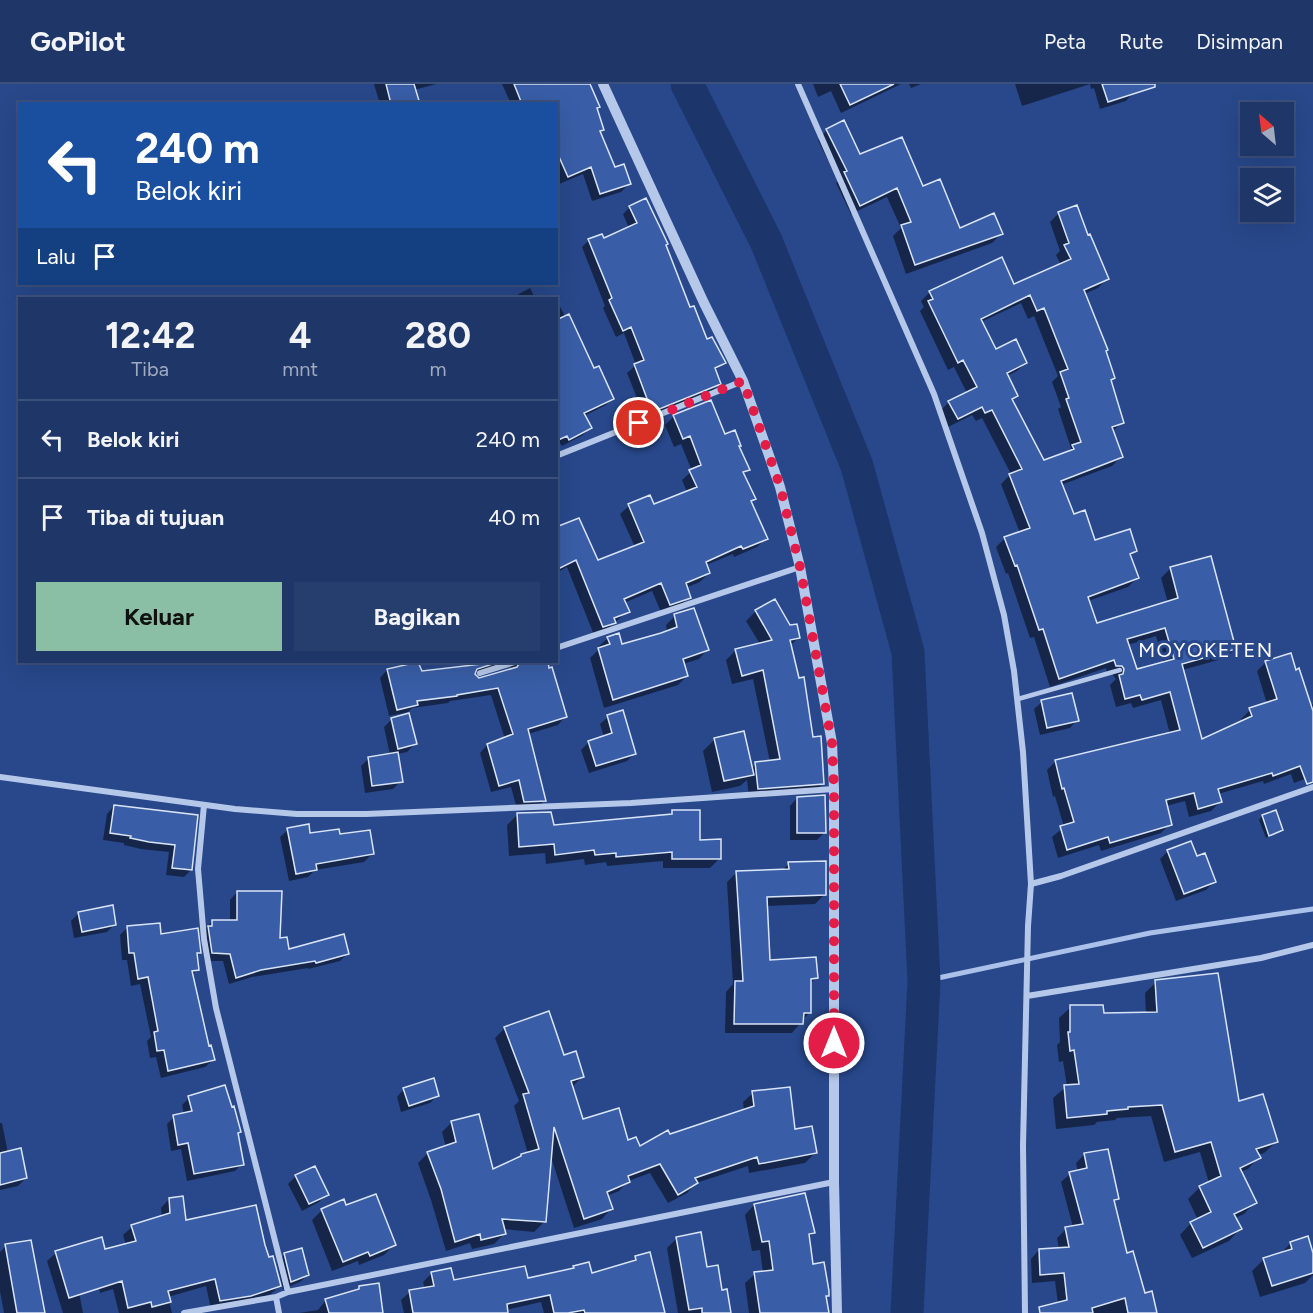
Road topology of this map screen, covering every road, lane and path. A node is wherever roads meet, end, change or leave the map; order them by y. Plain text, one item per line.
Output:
1 (603, 84) edge
2 (798, 84) edge
3 (743, 381) junction
4 (558, 455) edge
5 (800, 567) junction
6 (558, 647) edge
7 (512, 663) edge
8 (1120, 670) dead end
9 (480, 673) dead end
10 (1018, 699) junction
11 (0, 777) edge
12 (1313, 787) edge
13 (834, 789) junction
14 (204, 805) junction
15 (1031, 884) junction
16 (1313, 945) edge
17 (1027, 996) junction
18 (834, 1182) junction
19 (288, 1292) junction
20 (276, 1297) junction
21 (184, 1313) edge
22 (279, 1313) edge
23 (837, 1313) edge
24 (1025, 1313) edge

1 - 3 street
2 - 10 street
3 - 4 street
3 - 5 street
5 - 6 street
5 - 13 street
7 - 9 street
8 - 10 lane
10 - 15 street
11 - 14 street
12 - 15 street
13 - 14 street
13 - 18 street
14 - 19 street
15 - 17 street
16 - 17 street
17 - 24 street
18 - 19 street
18 - 23 street
19 - 20 street
20 - 21 street
20 - 22 street

